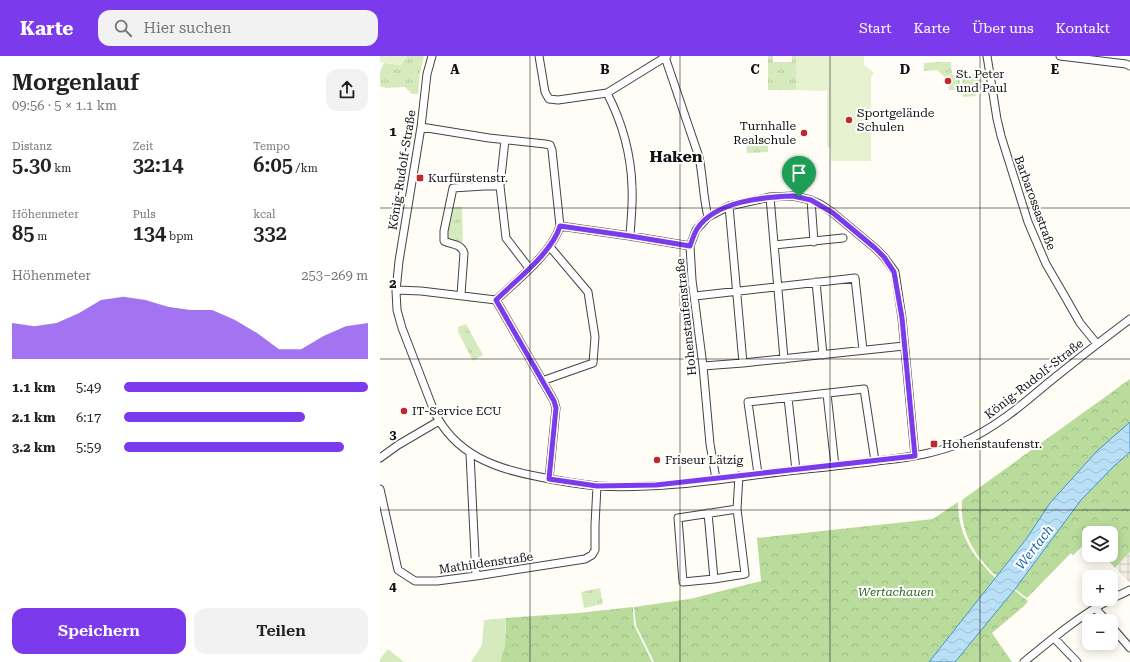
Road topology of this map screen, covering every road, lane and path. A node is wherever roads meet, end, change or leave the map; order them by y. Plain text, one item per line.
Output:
1 (432, 56) edge
2 (539, 56) edge
3 (666, 56) edge
4 (987, 56) edge
5 (1060, 56) edge
6 (1130, 66) edge
7 (607, 93) junction
8 (421, 127) junction
9 (505, 140) junction
10 (500, 186) junction
11 (770, 197) junction
12 (811, 200) junction
13 (729, 206) junction
14 (708, 216) junction
15 (560, 226) junction
16 (630, 236) junction
17 (843, 238) dead end
18 (814, 242) junction
19 (774, 245) junction
20 (690, 246) junction
21 (550, 247) junction
22 (529, 268) junction
23 (816, 282) junction
24 (778, 286) junction
25 (396, 290) junction
26 (737, 291) junction
27 (461, 295) junction
28 (695, 296) junction
29 (496, 300) junction
30 (1130, 319) edge
31 (1097, 344) junction
32 (904, 346) junction
33 (863, 350) junction
34 (823, 355) junction
35 (784, 359) junction
36 (743, 363) junction
37 (703, 366) junction
38 (542, 381) junction
39 (827, 394) junction
40 (788, 398) junction
41 (439, 421) junction
42 (470, 454) junction
43 (915, 456) junction
44 (380, 458) edge
45 (875, 461) junction
46 (835, 466) junction
47 (796, 470) junction
48 (758, 474) junction
49 (739, 476) junction
50 (549, 479) junction
51 (716, 479) junction
52 (597, 486) junction
53 (380, 489) edge
54 (737, 509) junction
55 (708, 513) junction
56 (476, 576) junction
57 (714, 579) junction
58 (1130, 590) edge
59 (1118, 596) edge
60 (1099, 606) edge
61 (1095, 608) junction
62 (1101, 614) edge
63 (1118, 634) edge
64 (1054, 638) junction
65 (1130, 648) edge
66 (1024, 662) edge
67 (1077, 662) edge

1 - 8 street, König-Rudolf-Straße
2 - 7 street
3 - 7 street
3 - 14 street
4 - 31 street, Barbarossastraße
5 - 6 street
7 - 16 street
8 - 9 street
8 - 25 street, König-Rudolf-Straße
9 - 10 street
9 - 15 street
10 - 22 street
10 - 27 street
11 - 12 street, Hohenstaufenstraße
11 - 13 street, Hohenstaufenstraße
11 - 19 street
12 - 18 street
12 - 32 street, Hohenstaufenstraße
13 - 14 street, Hohenstaufenstraße
13 - 26 street
14 - 20 street, Hohenstaufenstraße
15 - 16 street
15 - 21 street
16 - 20 street
17 - 18 street
18 - 19 street
19 - 24 street
20 - 28 street, Hohenstaufenstraße
21 - 22 street
21 - 38 street
22 - 29 street
23 - 24 street
23 - 33 street
23 - 34 street
24 - 26 street
24 - 35 street
25 - 27 street
25 - 41 street, König-Rudolf-Straße
26 - 28 street
26 - 36 street
27 - 29 street
28 - 37 street, Hohenstaufenstraße
29 - 38 street
30 - 31 street, König-Rudolf-Straße
31 - 43 street, König-Rudolf-Straße
32 - 33 street
32 - 43 street, Hohenstaufenstraße
33 - 34 street
34 - 35 street
35 - 36 street
36 - 37 street
37 - 51 street, Hohenstaufenstraße
38 - 50 street
39 - 40 street
39 - 45 street
39 - 46 street
40 - 47 street
40 - 48 street
41 - 42 street, König-Rudolf-Straße
41 - 44 street
42 - 50 street, König-Rudolf-Straße
42 - 56 street
43 - 45 street, König-Rudolf-Straße
45 - 46 street, König-Rudolf-Straße
46 - 47 street, König-Rudolf-Straße
47 - 48 street, König-Rudolf-Straße
48 - 49 street, König-Rudolf-Straße
49 - 51 street, König-Rudolf-Straße
49 - 54 street
50 - 52 street, König-Rudolf-Straße
51 - 52 street, König-Rudolf-Straße
52 - 56 street, Mathildenstraße
53 - 56 street, Mathildenstraße
54 - 55 street
54 - 57 street
55 - 57 street
55 - 57 street
58 - 59 street
60 - 61 street
61 - 62 street
61 - 64 street
63 - 65 street
64 - 66 street
64 - 67 street

